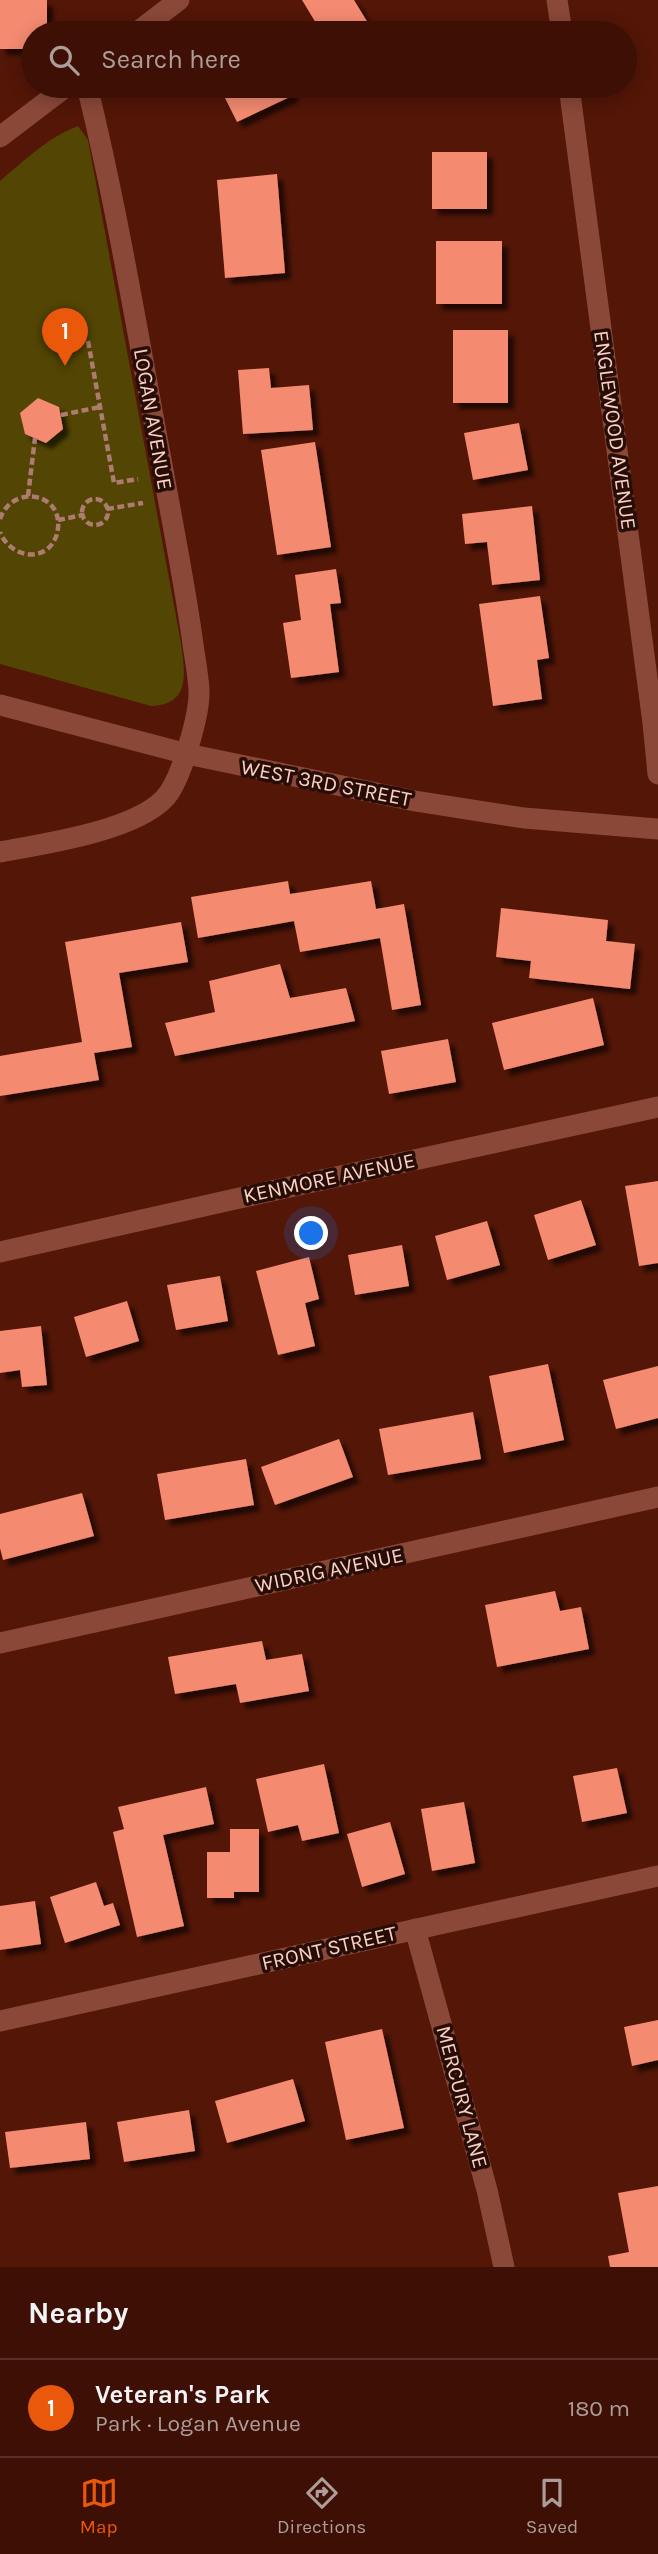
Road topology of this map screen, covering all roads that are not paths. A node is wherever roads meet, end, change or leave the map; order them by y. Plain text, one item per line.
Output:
1 (179, 0) edge
2 (558, 0) edge
3 (152, 21) edge
4 (561, 21) edge
5 (51, 98) edge
6 (90, 98) edge
7 (571, 98) edge
8 (0, 137) edge
9 (0, 705) edge
10 (187, 754) junction
11 (658, 774) edge
12 (658, 829) edge
13 (0, 852) edge
14 (658, 1107) edge
15 (0, 1252) edge
16 (658, 1497) edge
17 (0, 1643) edge
18 (658, 1876) edge
19 (415, 1929) junction
20 (0, 2021) edge
21 (504, 2267) edge

1 - 3 street
2 - 4 street
5 - 8 street
6 - 10 street, LOGAN AVENUE
7 - 11 street, ENGLEWOOD AVENUE
9 - 10 street, WEST 3RD STREET
10 - 12 street, WEST 3RD STREET
10 - 13 street, LOGAN AVENUE
14 - 15 street, KENMORE AVENUE
16 - 17 street, WIDRIG AVENUE
18 - 19 street, FRONT STREET
19 - 20 street, FRONT STREET
19 - 21 street, MERCURY LANE

